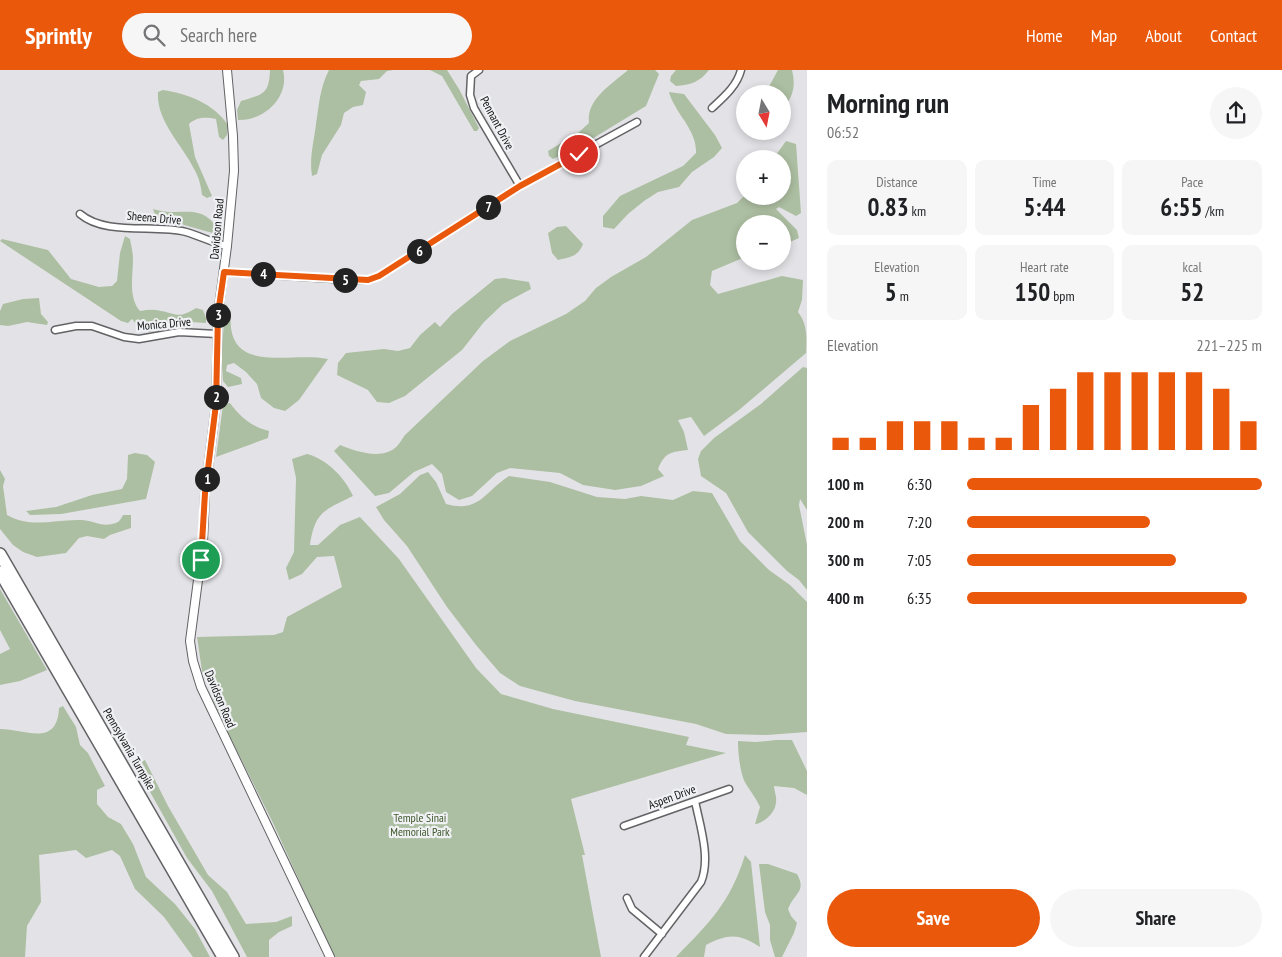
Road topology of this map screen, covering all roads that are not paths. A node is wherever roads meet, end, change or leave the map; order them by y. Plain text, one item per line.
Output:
1 (227, 70) edge
2 (479, 70) edge
3 (741, 70) edge
4 (712, 108) dead end
5 (637, 122) dead end
6 (520, 186) junction
7 (80, 214) dead end
8 (227, 246) junction
9 (224, 272) junction
10 (55, 330) dead end
11 (217, 334) junction
12 (0, 554) edge
13 (0, 572) edge
14 (729, 789) dead end
15 (695, 801) junction
16 (624, 826) dead end
17 (627, 898) dead end
18 (662, 934) junction
19 (223, 957) edge
20 (233, 957) edge
21 (330, 957) edge
22 (644, 957) edge

1 - 8 street, Davidson Road
2 - 6 street, Pennant Drive
3 - 4 street
5 - 6 street
6 - 9 street
7 - 8 street, Sheena Drive
8 - 9 street, Davidson Road
9 - 11 street, Davidson Road
10 - 11 street, Monica Drive
11 - 21 street, Davidson Road
12 - 20 highway, Pennsylvania Turnpike
13 - 19 highway, Pennsylvania Turnpike
14 - 15 street, Aspen Drive
15 - 16 street, Aspen Drive
15 - 18 street
17 - 18 street
18 - 22 street

